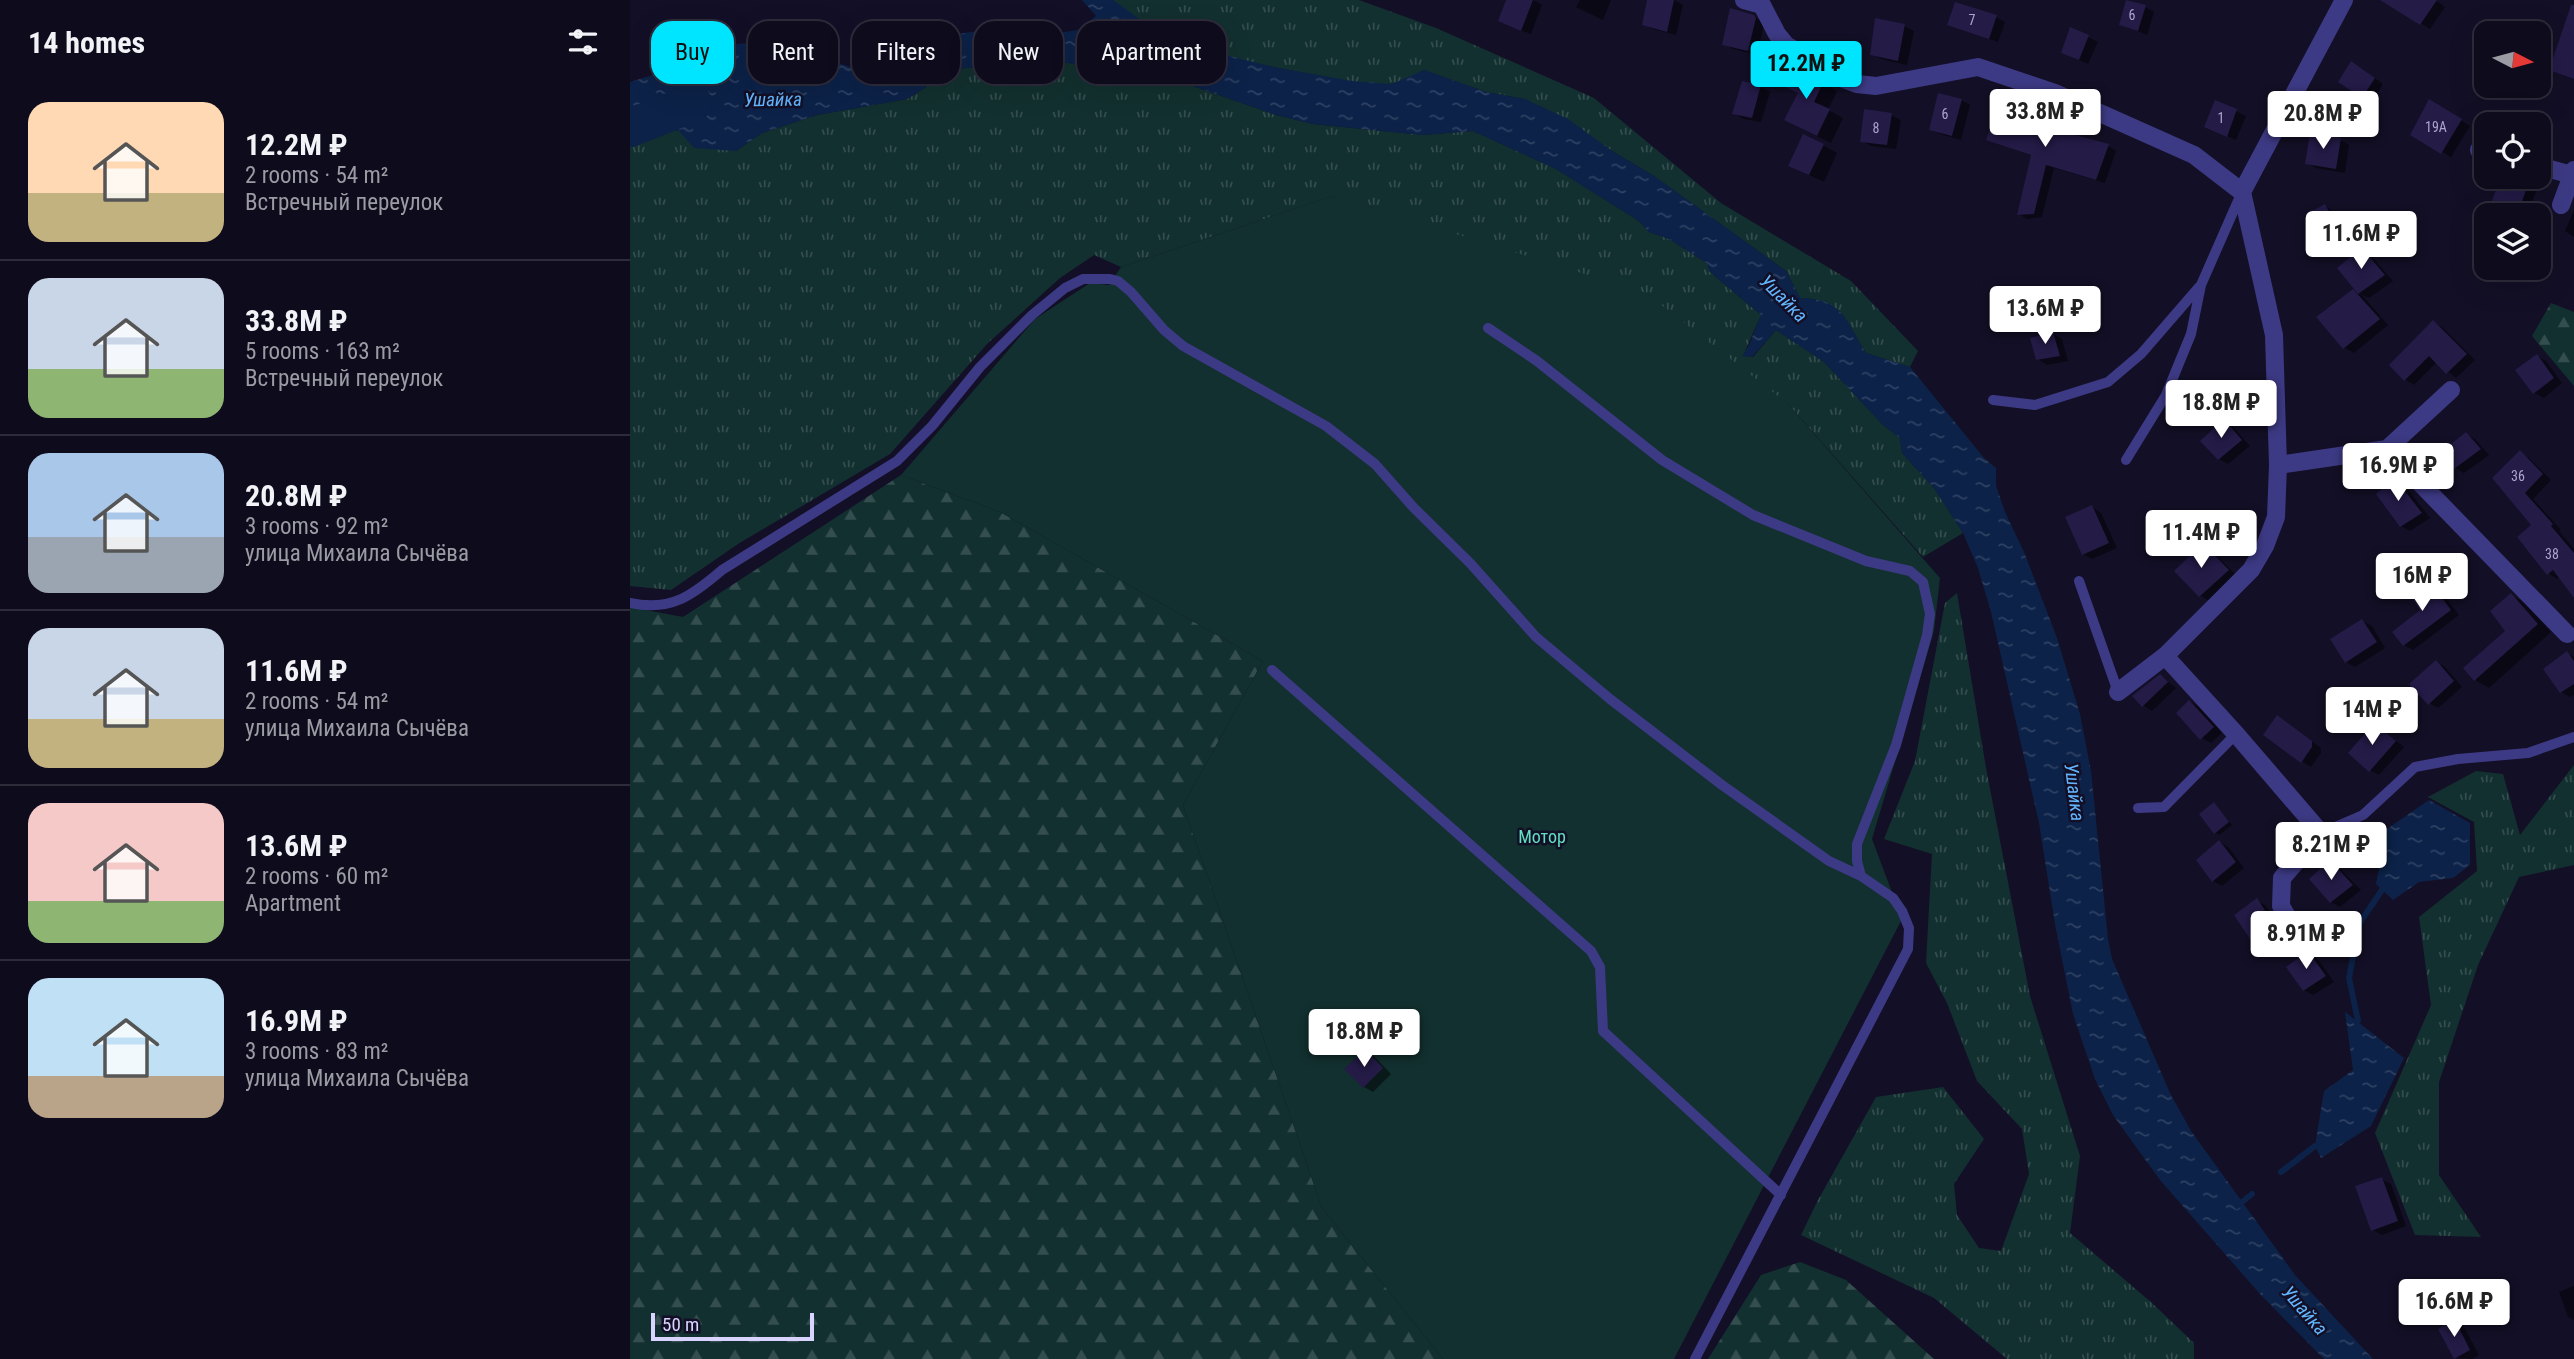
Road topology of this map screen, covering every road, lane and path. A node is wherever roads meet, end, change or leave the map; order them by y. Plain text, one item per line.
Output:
1 (1744, 0) edge
2 (2344, 0) edge
3 (1770, 3) edge
4 (2551, 168) edge
5 (2573, 173) edge
6 (2242, 192) junction
7 (2561, 205) dead end
8 (2201, 285) junction
9 (1488, 328) dead end
10 (2451, 390) dead end
11 (1993, 400) dead end
12 (2387, 449) junction
13 (2126, 460) dead end
14 (2278, 465) junction
15 (2079, 581) dead end
16 (630, 603) edge
17 (2571, 636) edge
18 (2165, 656) junction
19 (1272, 670) dead end
20 (2118, 692) joint
21 (2236, 734) junction
22 (2574, 737) edge
23 (2137, 808) dead end
24 (2320, 833) junction
25 (1861, 876) junction
26 (2301, 940) dead end
27 (1781, 1195) junction
28 (1696, 1359) edge

1 - 3 street
2 - 6 street
3 - 6 street
4 - 5 street
5 - 7 street
6 - 8 lane
6 - 14 street
8 - 11 lane
8 - 13 lane
9 - 25 lane
10 - 12 street
12 - 14 street
12 - 17 street
14 - 18 street
15 - 20 lane
16 - 25 lane
18 - 20 street
18 - 21 street
19 - 27 lane
21 - 23 lane
21 - 24 street
22 - 24 lane
24 - 26 street
25 - 27 lane
27 - 28 lane

